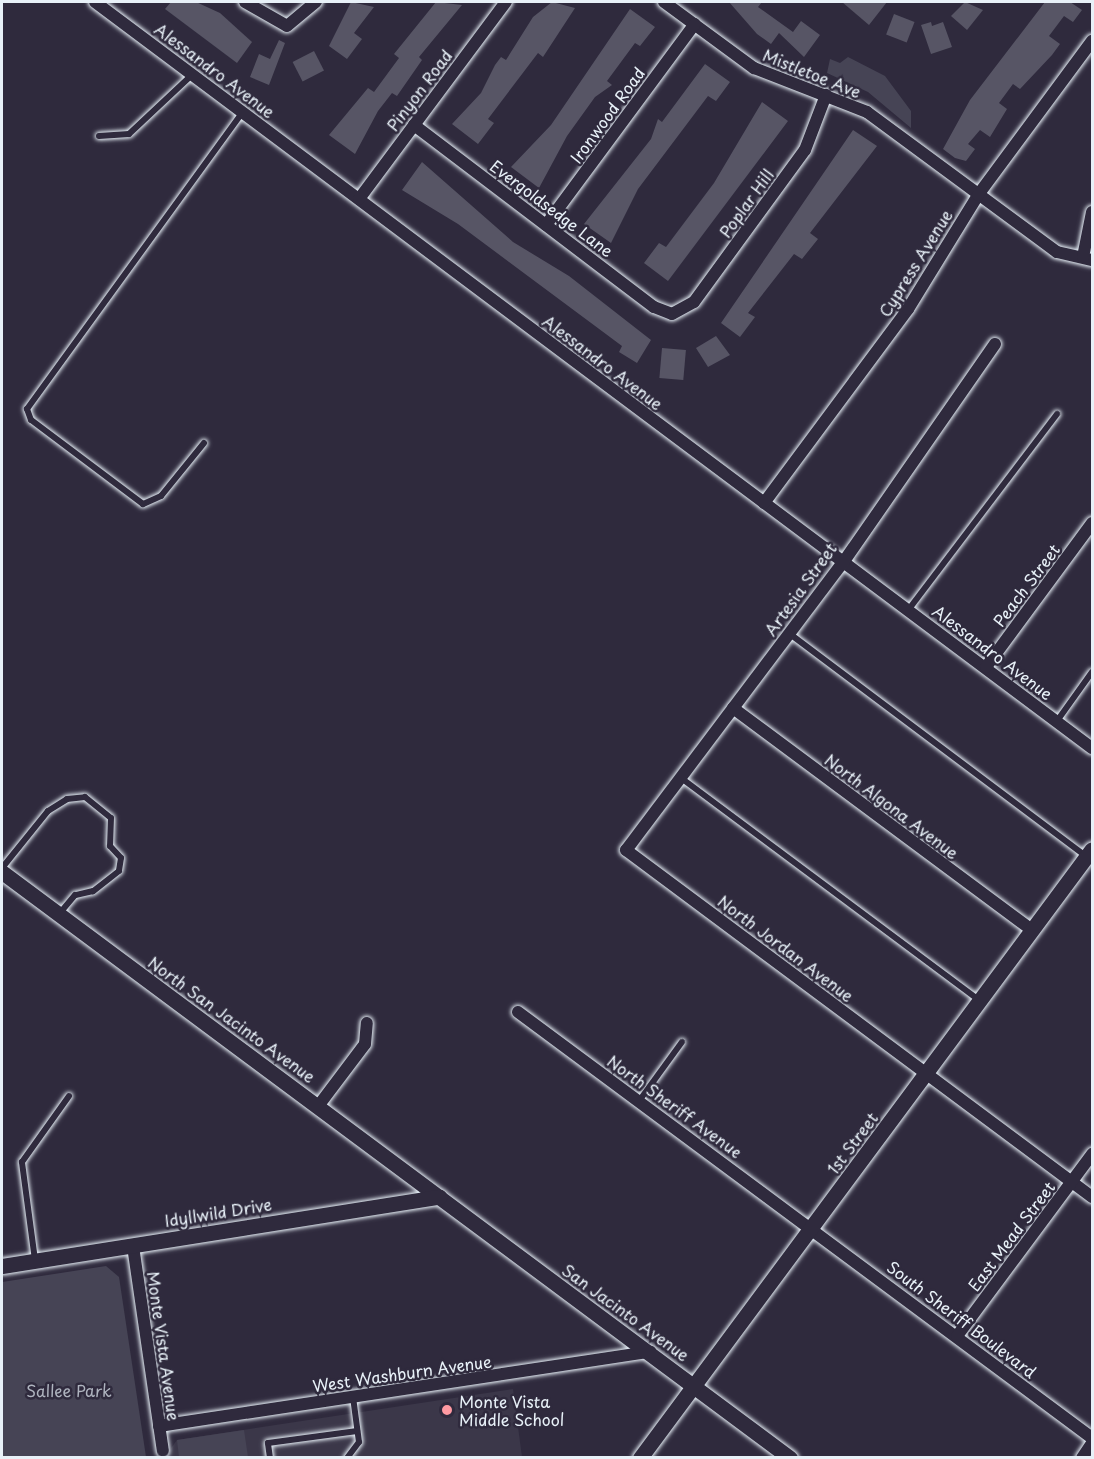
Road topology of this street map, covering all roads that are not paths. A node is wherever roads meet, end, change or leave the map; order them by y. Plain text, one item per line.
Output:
1 (95, 2) edge
2 (245, 2) edge
3 (316, 2) edge
4 (506, 2) edge
5 (664, 2) edge
6 (694, 24) junction
7 (1092, 41) edge
8 (193, 74) junction
9 (826, 95) junction
10 (243, 112) junction
11 (414, 125) junction
12 (99, 135) dead end
13 (978, 195) junction
14 (359, 199) junction
15 (1092, 212) edge
16 (546, 225) junction
17 (1088, 258) edge
18 (672, 314) joint
19 (995, 344) dead end
20 (1058, 414) dead end
21 (204, 443) dead end
22 (764, 503) junction
23 (1092, 523) edge
24 (844, 561) junction
25 (909, 609) junction
26 (789, 633) junction
27 (986, 667) junction
28 (1092, 672) edge
29 (733, 708) junction
30 (1057, 721) junction
31 (1092, 748) edge
32 (680, 778) junction
33 (626, 850) joint
34 (1090, 853) edge
35 (2, 870) edge
36 (59, 914) junction
37 (1032, 930) junction
38 (980, 1001) junction
39 (518, 1012) dead end
40 (367, 1023) dead end
41 (682, 1042) dead end
42 (926, 1073) junction
43 (69, 1096) dead end
44 (639, 1101) junction
45 (319, 1105) junction
46 (1092, 1155) edge
47 (1072, 1182) junction
48 (440, 1197) junction
49 (1092, 1197) edge
50 (811, 1228) junction
51 (133, 1246) junction
52 (35, 1261) junction
53 (2, 1266) edge
54 (957, 1336) junction
55 (650, 1353) junction
56 (694, 1385) junction
57 (352, 1397) junction
58 (159, 1426) junction
59 (357, 1431) junction
60 (1092, 1438) edge
61 (1092, 1443) edge
62 (163, 1451) dead end
63 (270, 1458) edge
64 (347, 1458) edge
65 (640, 1458) edge
66 (790, 1458) edge
67 (1082, 1458) edge

1 - 8 street, Alessandro Avenue
2 - 3 street
4 - 11 street, Pinyon Road
5 - 6 street, Mistletoe Ave
6 - 9 street, Mistletoe Ave
6 - 16 street, Ironwood Road
7 - 13 street, Cypress Avenue
8 - 10 street, Alessandro Avenue
8 - 12 lane
9 - 13 street, Mistletoe Ave
9 - 18 street, Poplar Hill
10 - 14 street, Alessandro Avenue
10 - 21 lane
11 - 14 street, Pinyon Road
11 - 16 street, Evergoldsedge Lane
13 - 17 street, Mistletoe Ave
13 - 22 street, Cypress Avenue
14 - 22 street, Alessandro Avenue
15 - 17 street
16 - 18 street, Evergoldsedge Lane
19 - 24 street, Artesia Street
20 - 25 lane
22 - 24 street, Alessandro Avenue
23 - 27 street, Peach Street
24 - 25 street, Alessandro Avenue
24 - 26 street, Artesia Street
25 - 27 street, Alessandro Avenue
26 - 29 street, Artesia Street
26 - 34 lane
27 - 30 street, Alessandro Avenue
28 - 30 lane
29 - 32 street, Artesia Street
29 - 37 street, North Algona Avenue
30 - 31 street, Alessandro Avenue
32 - 33 street, Artesia Street
32 - 38 lane
33 - 42 street, North Jordan Avenue
34 - 37 street, 1st Street
35 - 36 street, North San Jacinto Avenue
35 - 36 lane
36 - 45 street, North San Jacinto Avenue
37 - 38 street, 1st Street
38 - 42 street, 1st Street
39 - 44 street, North Sheriff Avenue
40 - 45 street
41 - 44 lane
42 - 47 street, North Jordan Avenue
42 - 50 street, 1st Street
43 - 52 lane
44 - 50 street, North Sheriff Avenue
45 - 48 street, North San Jacinto Avenue
46 - 47 street, East Mead Street
47 - 49 street, North Jordan Avenue
47 - 54 street, East Mead Street
48 - 51 street, Idyllwild Drive
48 - 55 street, San Jacinto Avenue
50 - 54 street, South Sheriff Boulevard
50 - 56 street, 1st Street
51 - 52 street, Idyllwild Drive
51 - 58 street, Monte Vista Avenue
52 - 53 street, Idyllwild Drive
54 - 60 street, South Sheriff Boulevard
55 - 56 street, San Jacinto Avenue
55 - 57 street, West Washburn Avenue
56 - 65 street, 1st Street
56 - 66 street, San Jacinto Avenue
57 - 58 street, West Washburn Avenue
57 - 59 lane
58 - 62 street, Monte Vista Avenue
59 - 63 lane
59 - 64 lane
61 - 67 street

